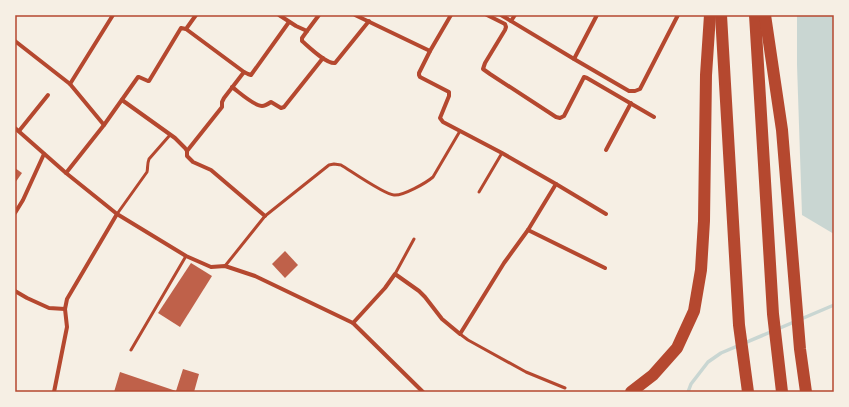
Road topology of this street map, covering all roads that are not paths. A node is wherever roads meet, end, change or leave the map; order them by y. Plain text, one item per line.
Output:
1 (196, 15) edge
2 (278, 15) edge
3 (319, 15) edge
4 (355, 15) edge
5 (451, 15) edge
6 (488, 15) edge
7 (501, 15) edge
8 (515, 15) edge
9 (598, 15) edge
10 (678, 15) edge
11 (710, 15) edge
12 (721, 15) edge
13 (755, 15) edge
14 (765, 15) edge
15 (112, 16) edge
16 (368, 21) junction
17 (511, 21) junction
18 (289, 22) junction
19 (186, 29) junction
20 (307, 31) junction
21 (15, 40) edge
22 (430, 51) junction
23 (323, 58) junction
24 (574, 59) junction
25 (244, 72) junction
26 (70, 84) junction
27 (232, 87) junction
28 (48, 95) dead end
29 (122, 100) junction
30 (631, 103) junction
31 (654, 117) dead end
32 (104, 125) junction
33 (15, 128) edge
34 (19, 131) junction
35 (460, 131) junction
36 (170, 135) junction
37 (606, 150) dead end
38 (187, 151) junction
39 (502, 153) junction
40 (44, 154) junction
41 (66, 173) junction
42 (556, 184) junction
43 (479, 192) dead end
44 (15, 213) edge
45 (117, 214) junction
46 (606, 214) dead end
47 (265, 216) junction
48 (528, 230) junction
49 (414, 239) dead end
50 (186, 256) junction
51 (225, 266) junction
52 (605, 268) dead end
53 (395, 274) junction
54 (15, 291) edge
55 (65, 309) junction
56 (353, 323) junction
57 (460, 334) junction
58 (131, 350) dead end
59 (566, 388) dead end
60 (54, 392) edge
61 (422, 392) edge
62 (631, 392) edge
63 (748, 392) edge
64 (782, 392) edge
65 (806, 392) edge

1 - 19 street
2 - 18 street
3 - 20 street
4 - 16 street
5 - 22 street
6 - 30 street
7 - 17 street
8 - 17 street
9 - 24 street
10 - 24 street
11 - 62 highway
12 - 63 highway
13 - 64 highway
14 - 65 highway
15 - 26 street
16 - 22 street
16 - 23 street
17 - 24 street
18 - 20 street
18 - 25 street
19 - 25 street
19 - 29 street
20 - 23 street
21 - 26 street
22 - 35 street
23 - 27 street
25 - 27 street
26 - 32 street
27 - 38 street
28 - 34 street
29 - 32 street
29 - 36 street
30 - 31 street
30 - 37 street
32 - 41 street
33 - 34 street
34 - 40 street
35 - 39 street
35 - 47 lane
36 - 38 street
36 - 45 lane
38 - 47 street
39 - 42 street
39 - 43 lane
40 - 41 street
40 - 44 street
41 - 45 street
42 - 46 street
42 - 48 street
45 - 50 street
45 - 55 street
47 - 51 lane
48 - 52 street
48 - 57 street
49 - 53 lane
50 - 51 street
50 - 58 lane
51 - 56 street
53 - 56 street
53 - 57 street
54 - 55 street
55 - 60 street
56 - 61 street
57 - 59 lane

